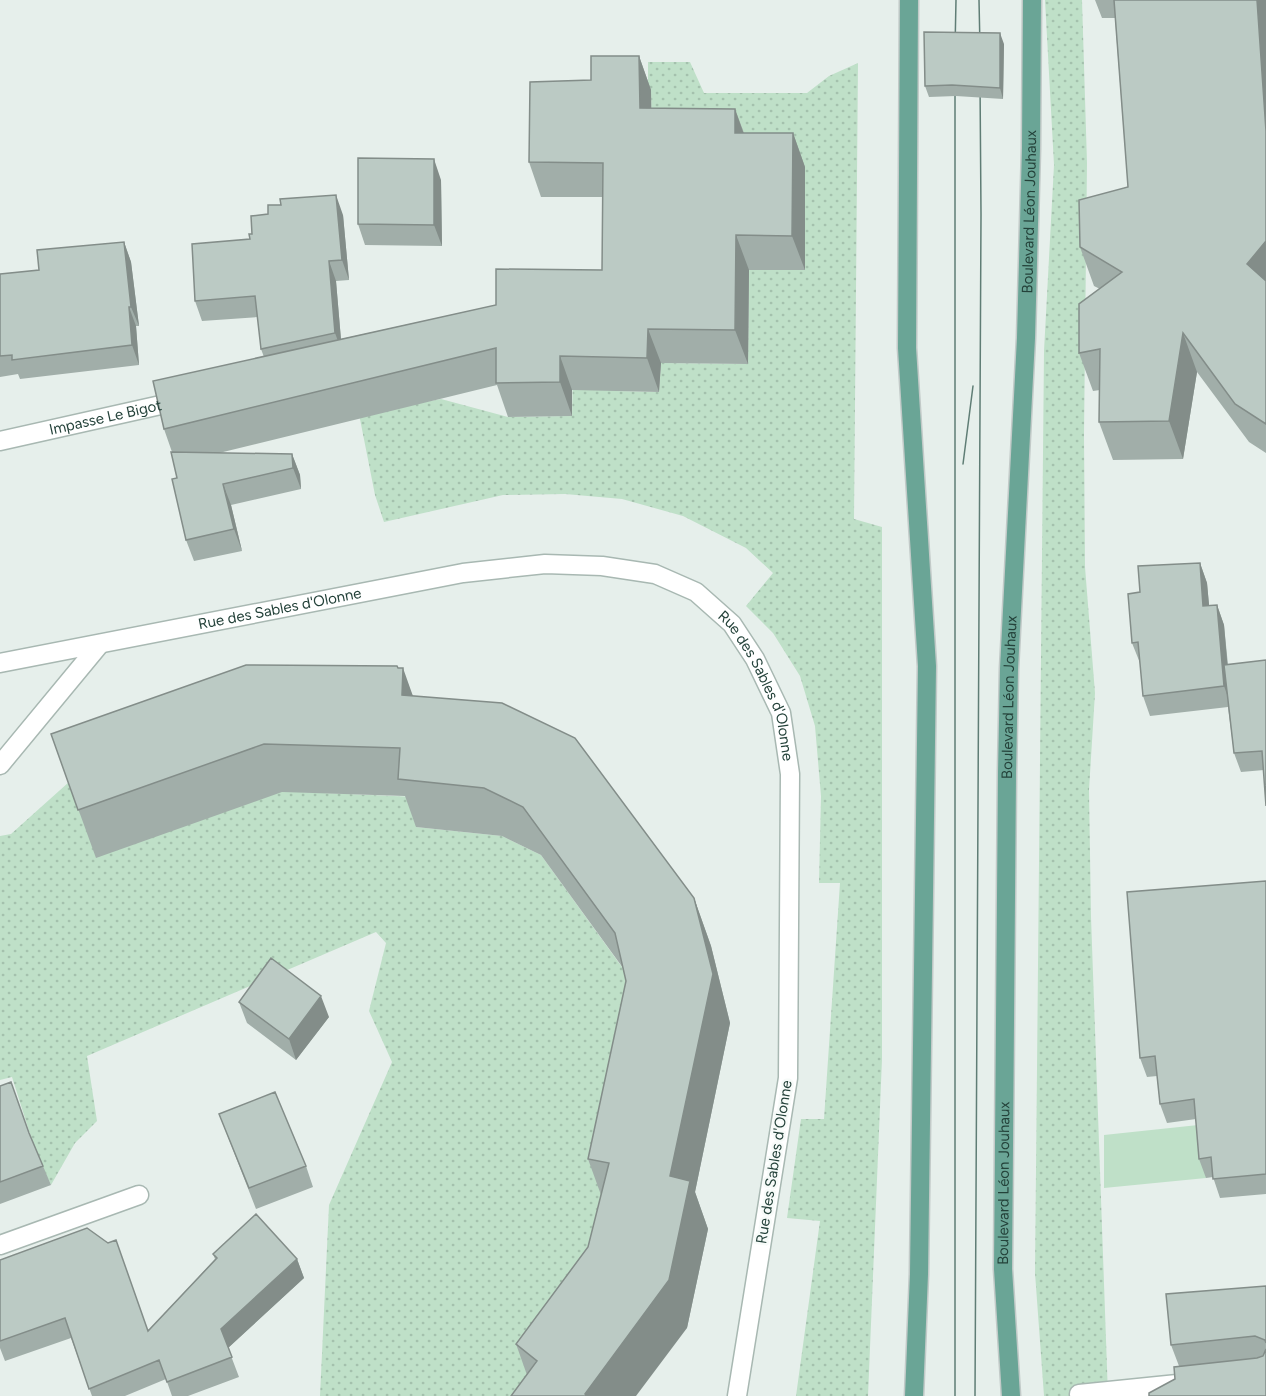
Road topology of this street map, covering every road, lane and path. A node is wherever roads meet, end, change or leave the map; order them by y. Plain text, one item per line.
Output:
1 (909, 0) edge
2 (1032, 0) edge
3 (205, 395) edge
4 (0, 441) edge
5 (100, 644) junction
6 (0, 663) edge
7 (0, 765) edge
8 (139, 1195) dead end
9 (0, 1245) edge
10 (1208, 1380) edge
11 (1079, 1394) dead end
12 (737, 1396) edge
13 (914, 1396) edge
14 (1011, 1396) edge

1 - 13 main road
2 - 14 main road, Boulevard Léon Jouhaux
3 - 4 street, Impasse Le Bigot
5 - 6 street, Rue des Sables d'Olonne
5 - 7 street
5 - 12 street, Rue des Sables d'Olonne
8 - 9 street
10 - 11 street

